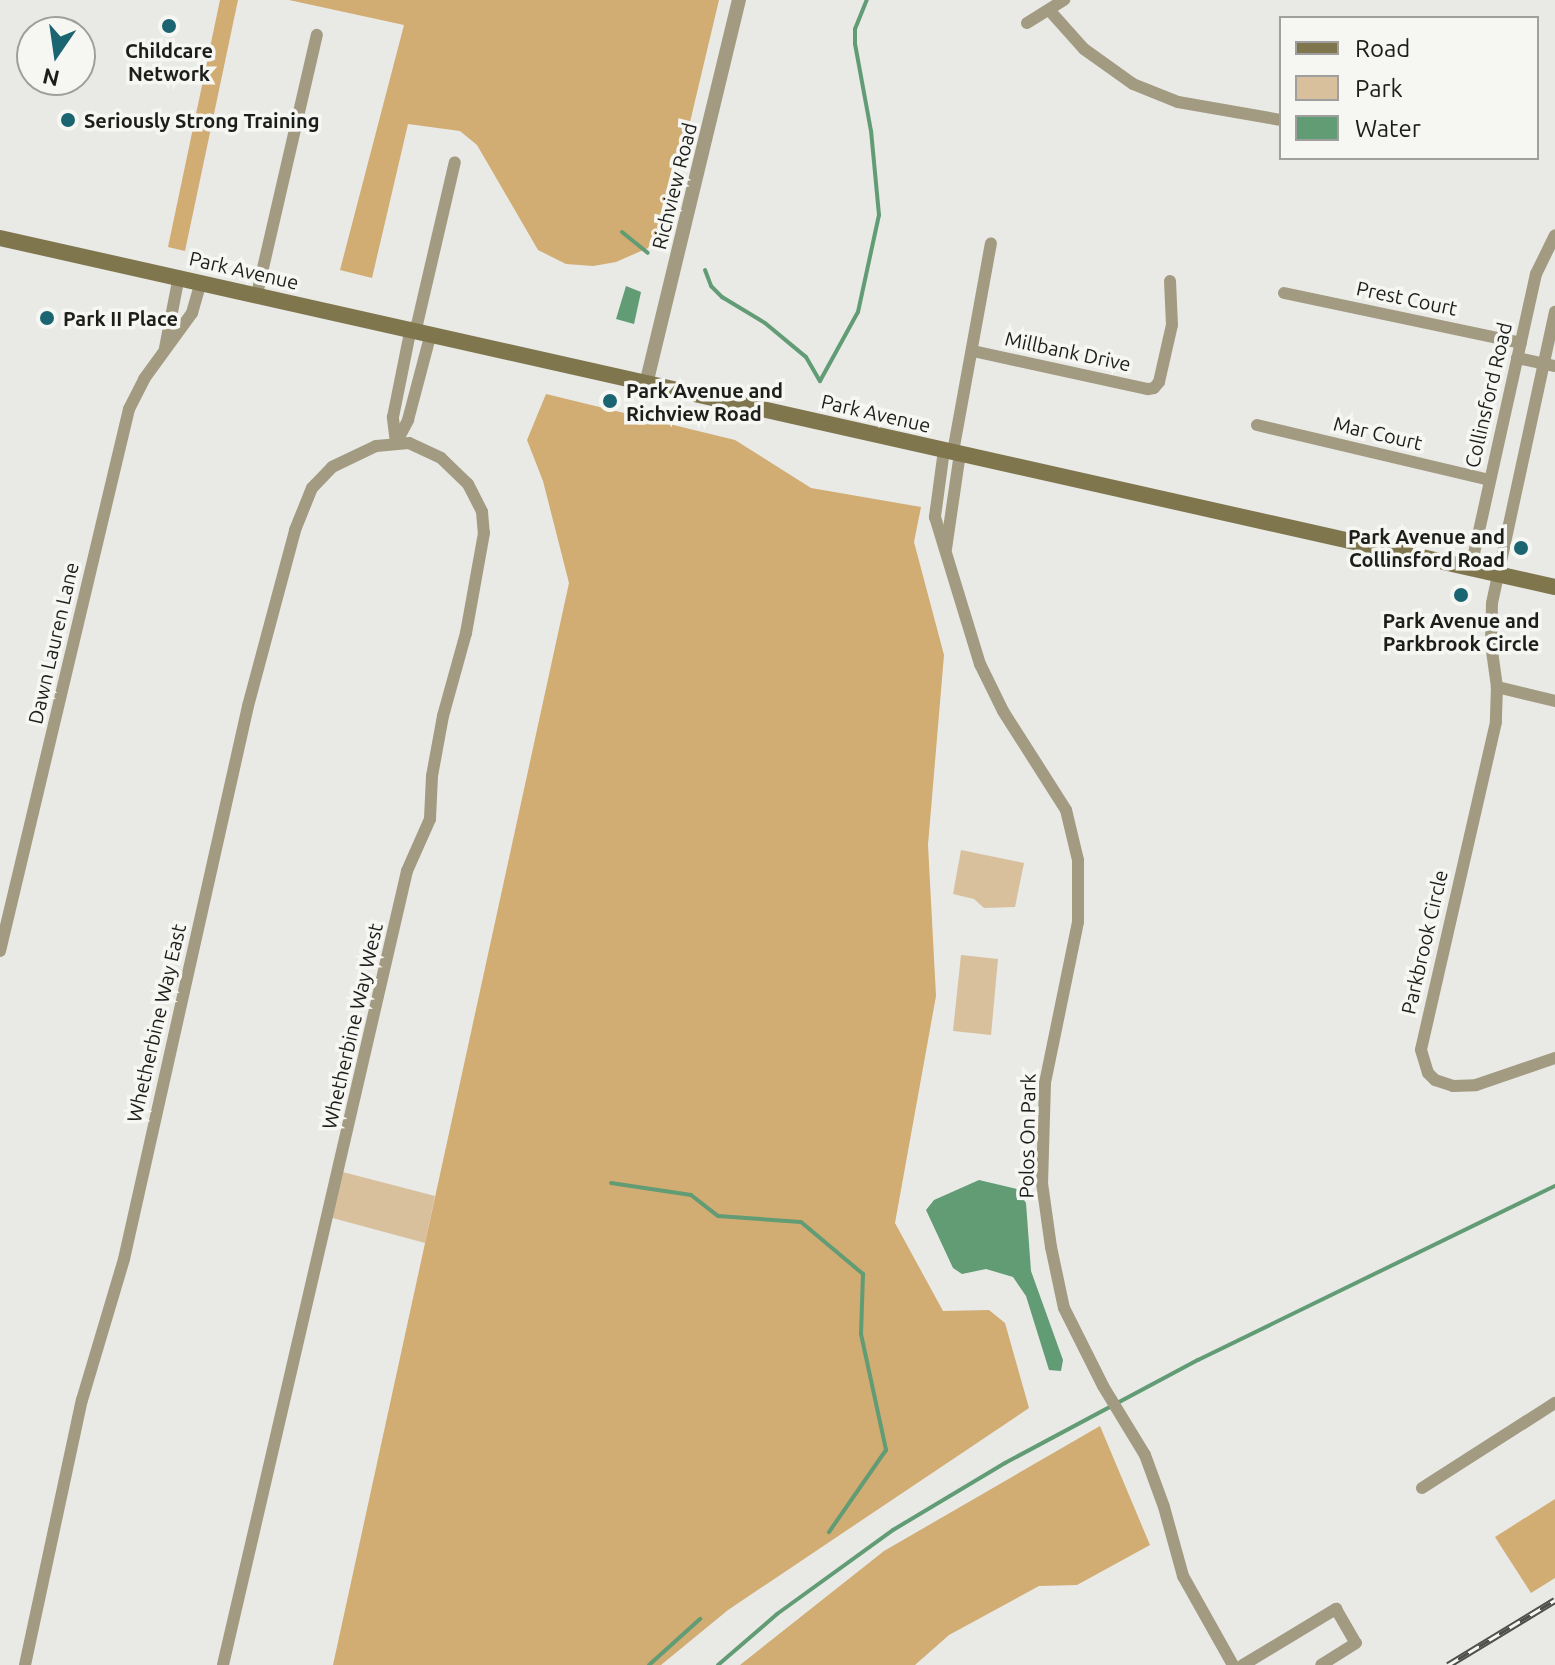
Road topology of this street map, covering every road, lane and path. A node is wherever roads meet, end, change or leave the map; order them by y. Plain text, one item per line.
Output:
1 (739, 0) edge
2 (1064, 0) edge
3 (1050, 11) junction
4 (1027, 23) dead end
5 (317, 35) dead end
6 (1279, 120) edge
7 (455, 162) dead end
8 (1555, 235) edge
9 (0, 239) edge
10 (991, 243) dead end
11 (179, 276) junction
12 (201, 281) junction
13 (1170, 281) dead end
14 (1284, 293) dead end
15 (257, 294) junction
16 (1555, 312) edge
17 (419, 330) junction
18 (1521, 343) junction
19 (973, 351) junction
20 (164, 353) junction
21 (1517, 358) junction
22 (1549, 365) edge
23 (647, 380) junction
24 (1507, 402) junction
25 (1533, 408) junction
26 (1257, 425) dead end
27 (396, 443) junction
28 (952, 452) junction
29 (1489, 480) junction
30 (1471, 567) junction
31 (1498, 574) junction
32 (1555, 587) edge
33 (1497, 687) junction
34 (1555, 701) edge
35 (0, 951) edge
36 (1555, 1058) edge
37 (1555, 1403) edge
38 (1422, 1488) dead end
39 (25, 1665) edge
40 (223, 1665) edge
41 (1233, 1665) edge
42 (1243, 1665) edge
43 (1321, 1665) edge

1 - 23 street, Richview Road
2 - 3 street
3 - 4 street
3 - 6 street
5 - 15 street
7 - 17 street
8 - 18 street, Collinsford Road
9 - 11 main road, Park Avenue
10 - 19 street, Polos On Park
11 - 12 main road, Park Avenue
11 - 20 street, Dawn Lauren Lane
12 - 15 main road, Park Avenue
12 - 20 street, Dawn Lauren Lane
13 - 19 street, Millbank Drive
14 - 18 street, Prest Court
15 - 17 main road, Park Avenue
16 - 22 street
17 - 23 main road, Park Avenue
17 - 27 street
17 - 27 street
18 - 21 street, Collinsford Road
19 - 28 street, Polos On Park
20 - 35 street, Dawn Lauren Lane
21 - 22 street
21 - 24 street, Collinsford Road
22 - 25 street
23 - 28 main road, Park Avenue
24 - 25 street
24 - 29 street, Collinsford Road
25 - 31 street
26 - 29 street, Mar Court
27 - 39 street, Whetherbine Way East
27 - 40 street, Whetherbine Way West
28 - 30 main road, Park Avenue
28 - 41 street, Polos On Park
29 - 30 street, Collinsford Road
30 - 31 main road, Park Avenue
31 - 32 main road, Park Avenue
31 - 33 street, Parkbrook Circle
33 - 34 street
33 - 36 street, Parkbrook Circle
37 - 38 street
42 - 43 street

